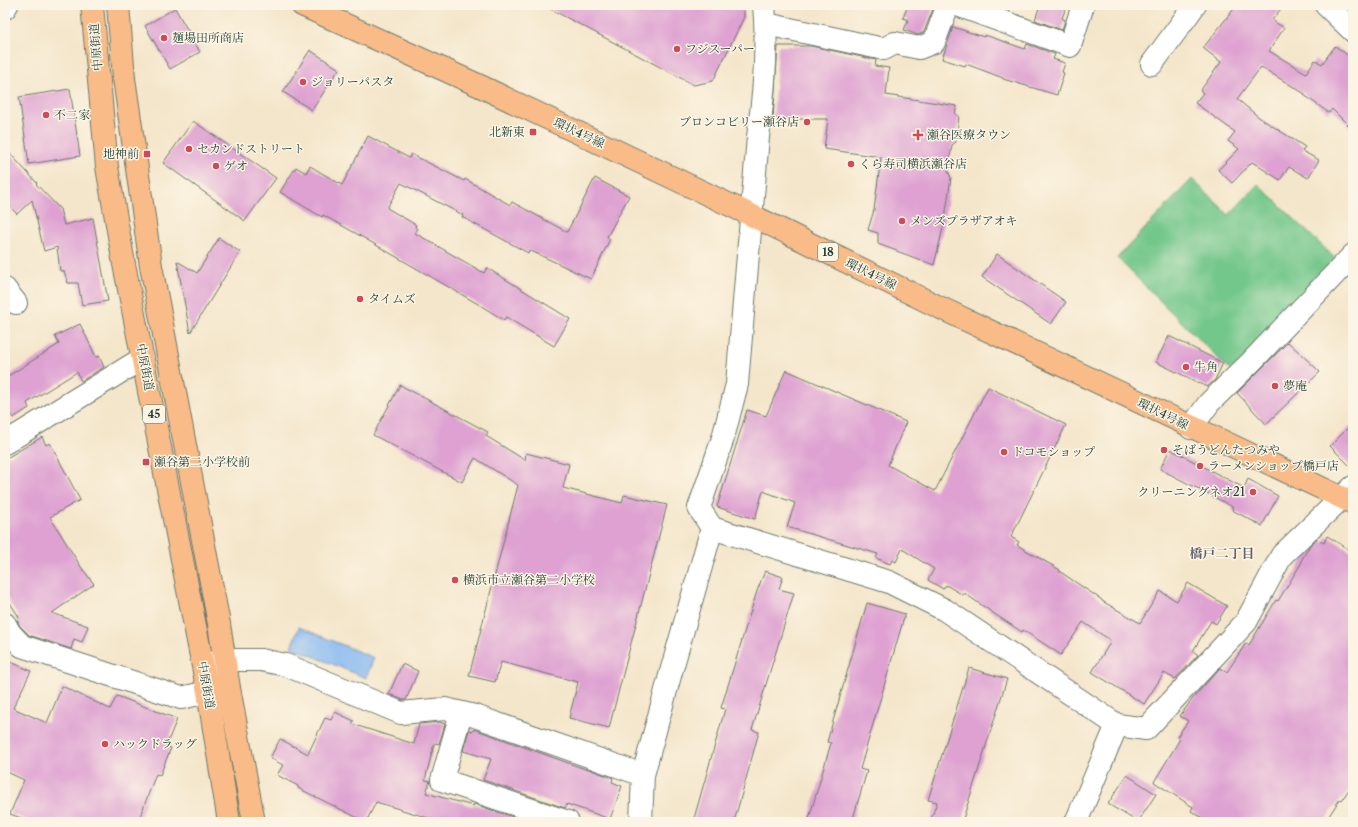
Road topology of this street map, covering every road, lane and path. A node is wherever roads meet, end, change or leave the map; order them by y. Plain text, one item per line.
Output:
1 (7, 5) edge
2 (92, 5) edge
3 (118, 5) edge
4 (302, 5) edge
5 (948, 5) edge
6 (957, 5) edge
7 (1083, 5) edge
8 (1195, 5) edge
9 (1326, 5) edge
10 (5, 8) edge
11 (765, 14) edge
12 (1353, 31) edge
13 (1152, 64) dead end
14 (752, 215) junction
15 (1353, 255) edge
16 (143, 358) junction
17 (1191, 428) junction
18 (5, 443) edge
19 (1349, 496) edge
20 (712, 528) junction
21 (5, 624) edge
22 (225, 660) junction
23 (202, 665) junction
24 (229, 688) junction
25 (208, 692) junction
26 (461, 713) junction
27 (1117, 725) junction
28 (643, 775) junction
29 (229, 822) edge
30 (254, 822) edge
31 (568, 822) edge
32 (641, 822) edge
33 (1076, 822) edge

1 - 10 street
2 - 16 main road, 中原街道 / 45
3 - 22 main road, 中原街道 / 45
4 - 14 main road, 環状4号線 / 18
5 - 11 street
6 - 7 street
8 - 13 street
9 - 12 street
11 - 14 street
14 - 17 main road, 環状4号線 / 18
14 - 20 street
15 - 17 street
16 - 18 street
16 - 23 main road, 中原街道 / 45
17 - 19 main road, 環状4号線 / 18
19 - 27 street
20 - 27 street
20 - 28 street
21 - 25 street
22 - 23 street
22 - 24 main road, 中原街道 / 45
22 - 26 street
23 - 25 main road, 中原街道 / 45
24 - 25 street
24 - 30 main road, 中原街道 / 45
25 - 29 main road, 中原街道 / 45
26 - 28 street
26 - 31 street
27 - 33 street
28 - 32 street

